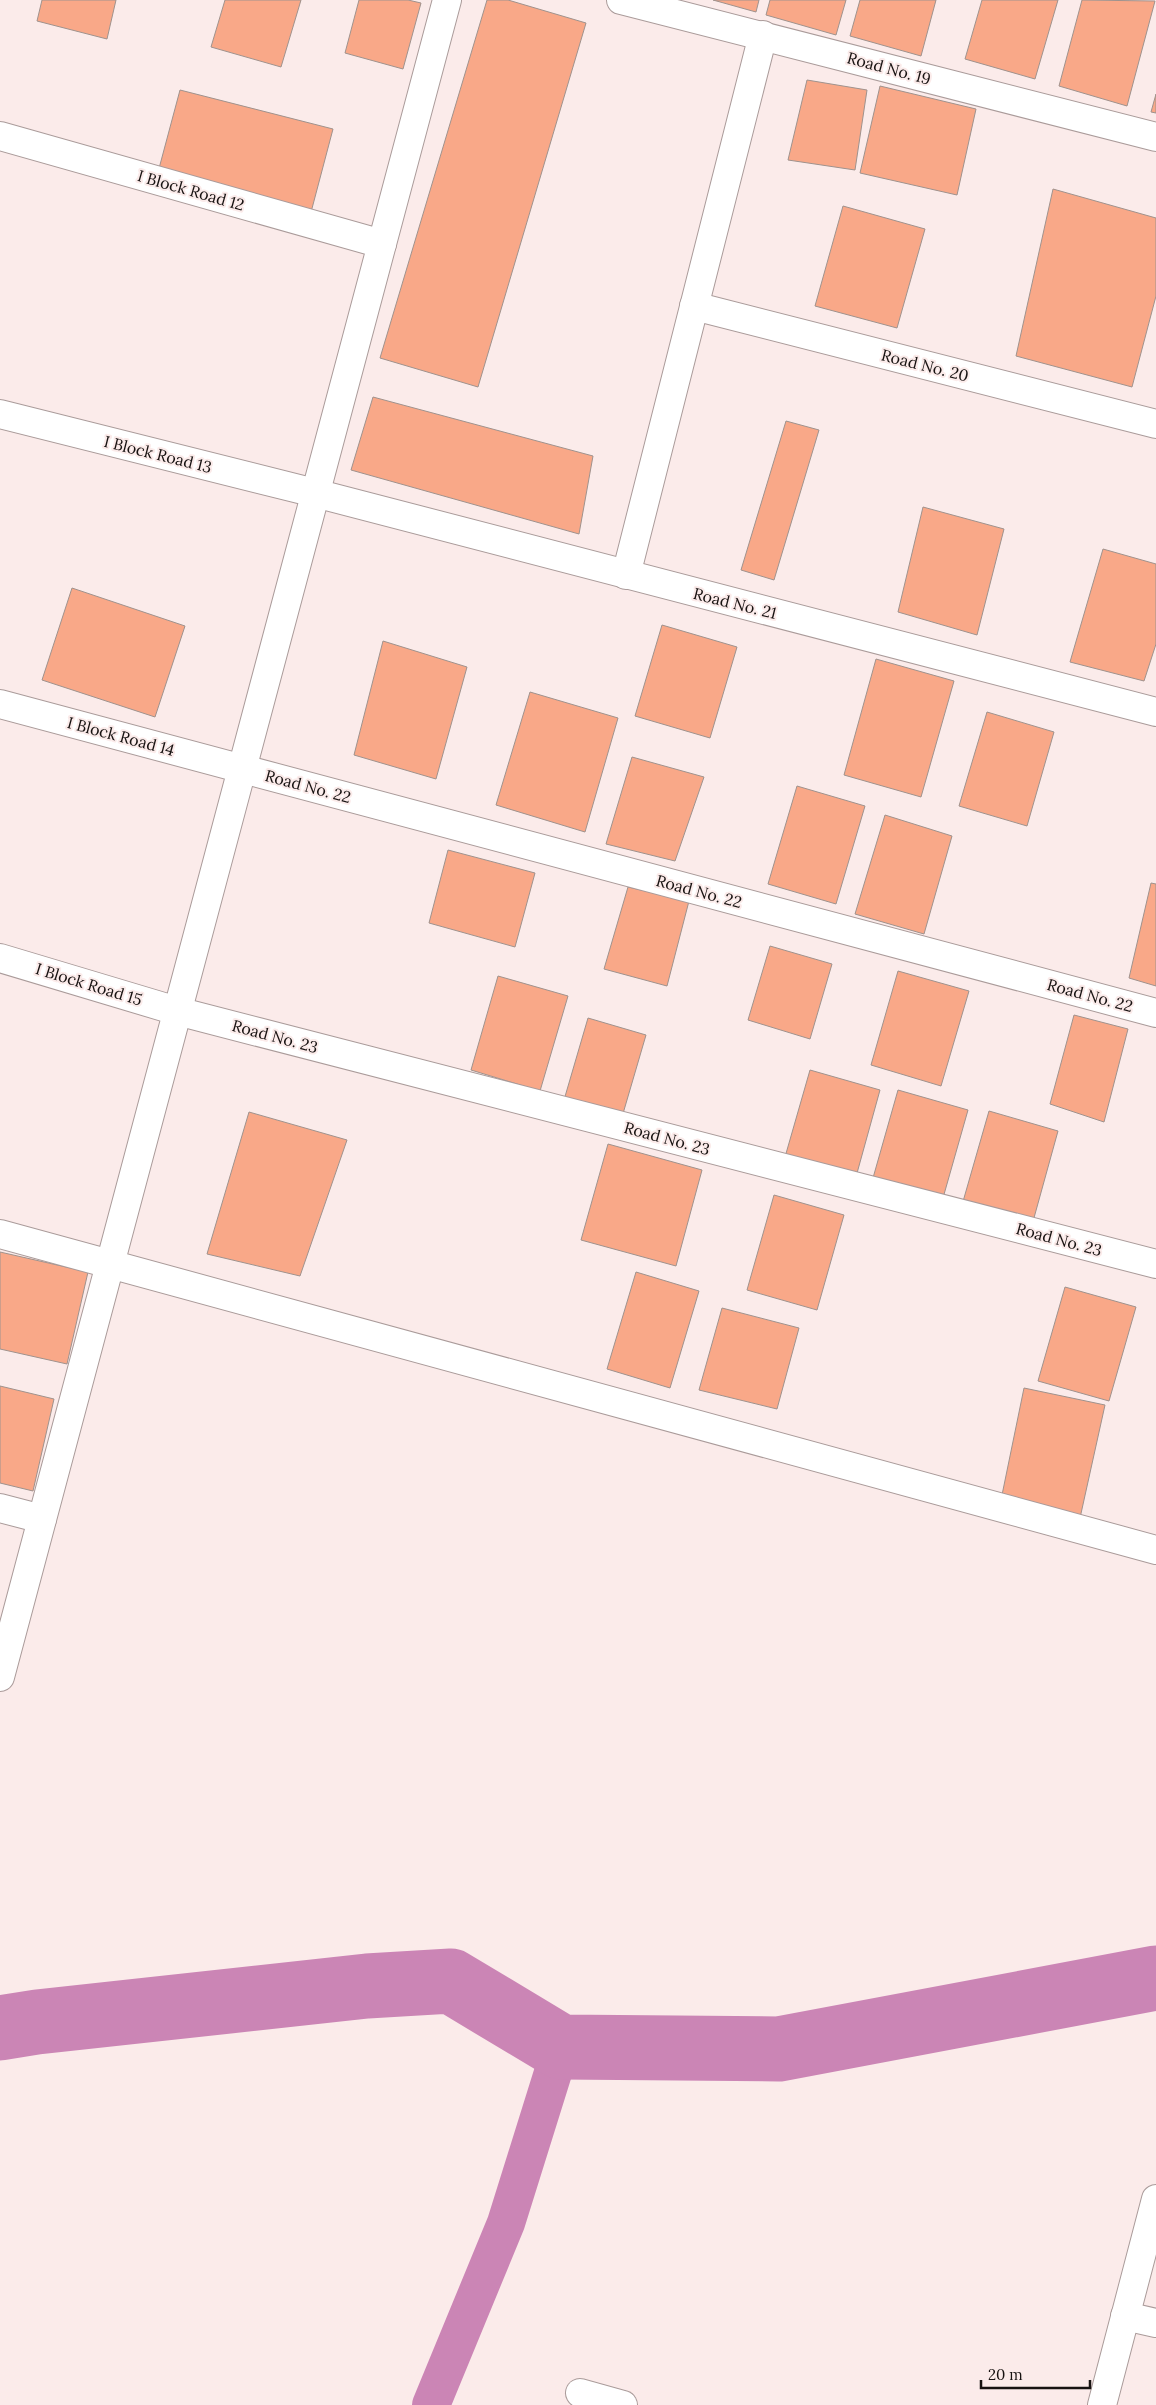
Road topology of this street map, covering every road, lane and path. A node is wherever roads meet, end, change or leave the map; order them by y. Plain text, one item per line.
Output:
1 (446, 0) edge
2 (621, 0) edge
3 (763, 35) junction
4 (0, 136) edge
5 (1156, 137) edge
6 (382, 244) junction
7 (694, 306) junction
8 (0, 414) edge
9 (1156, 424) edge
10 (315, 493) junction
11 (626, 575) junction
12 (0, 704) edge
13 (1156, 712) edge
14 (242, 768) junction
15 (0, 958) edge
16 (177, 1011) junction
17 (1156, 1013) edge
18 (0, 1234) edge
19 (110, 1263) junction
20 (1156, 1264) edge
21 (0, 1508) edge
22 (42, 1519) junction
23 (1156, 1550) edge
24 (0, 1677) edge
25 (1156, 2199) edge
26 (1125, 2316) junction
27 (1156, 2323) edge
28 (580, 2393) dead end
29 (623, 2405) edge
30 (1102, 2405) edge

1 - 6 street
2 - 3 street, Road No. 19
3 - 5 street, Road No. 19
3 - 7 street
4 - 6 street, I Block Road 12
6 - 10 street
7 - 9 street, Road No. 20
7 - 11 street
8 - 10 street, I Block Road 13
10 - 11 street, Road No. 21
10 - 14 street
11 - 13 street, Road No. 21
12 - 14 street, I Block Road 14
14 - 16 street
14 - 17 street, Road No. 22
15 - 16 street, I Block Road 15
16 - 19 street
16 - 20 street, Road No. 23
18 - 19 street
19 - 22 street
19 - 23 street
21 - 22 street
22 - 24 street
25 - 26 street
26 - 27 street
26 - 30 street
28 - 29 street

